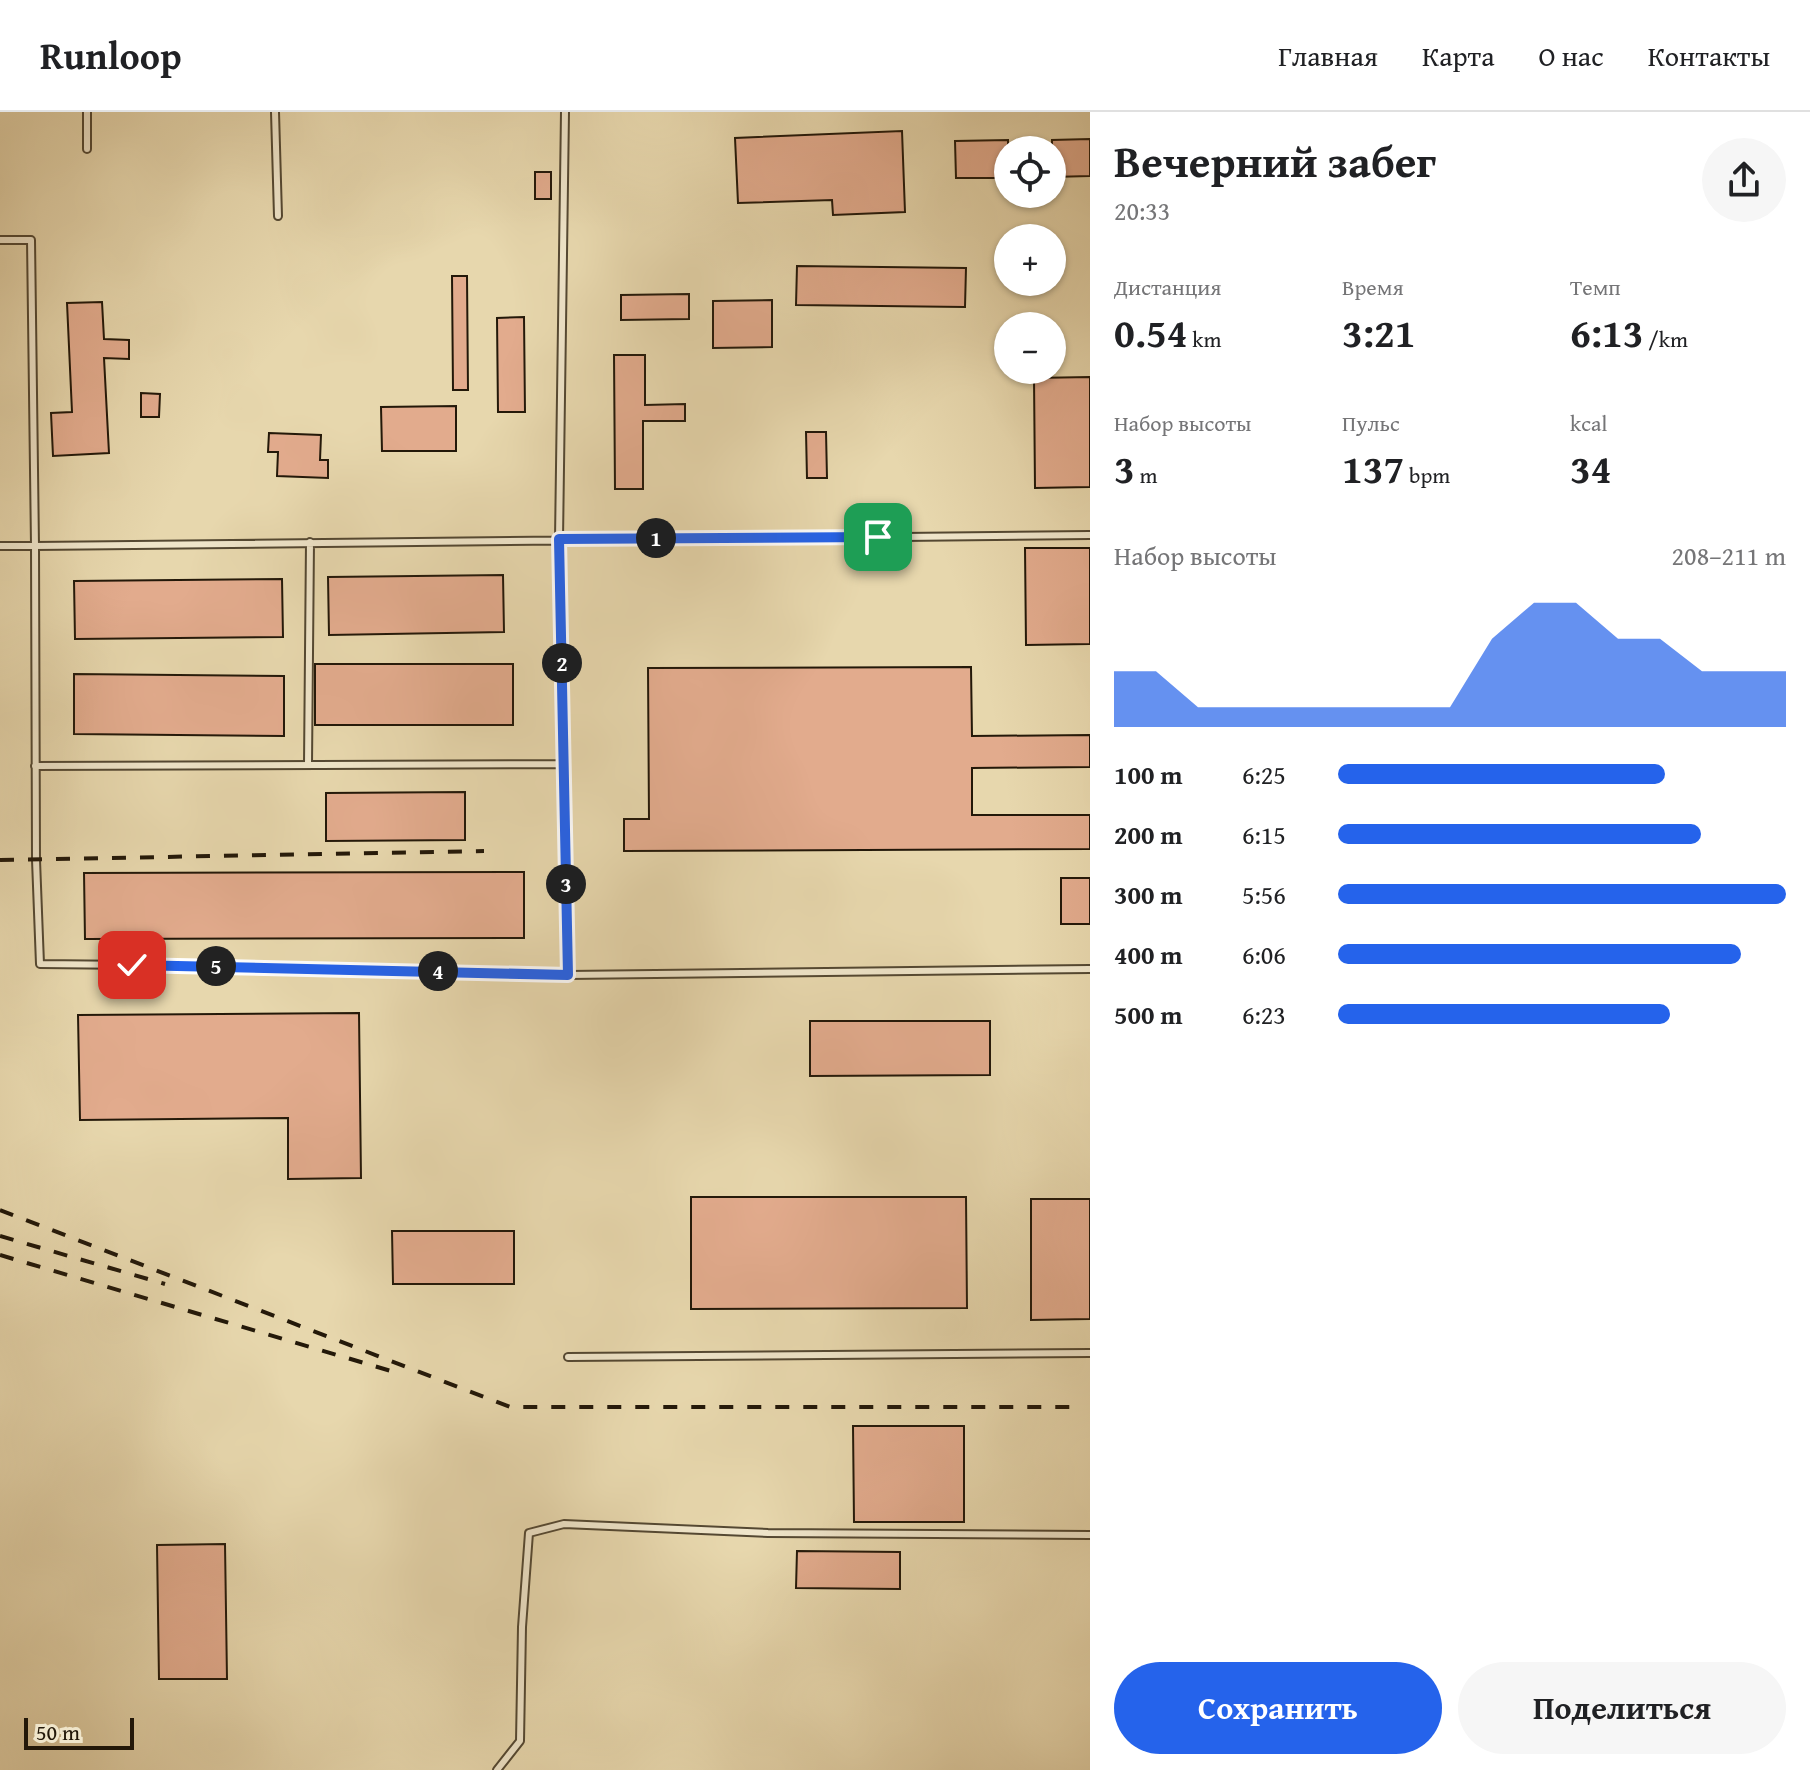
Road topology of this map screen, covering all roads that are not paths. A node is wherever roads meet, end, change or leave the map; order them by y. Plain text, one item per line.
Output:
1 (87, 112) edge
2 (275, 112) edge
3 (565, 112) edge
4 (87, 149) dead end
5 (278, 216) dead end
6 (0, 240) edge
7 (1090, 535) edge
8 (559, 539) junction
9 (310, 542) junction
10 (0, 546) edge
11 (35, 546) junction
12 (564, 764) junction
13 (308, 765) junction
14 (35, 766) junction
15 (1090, 969) edge
16 (568, 975) junction
17 (1090, 1353) edge
18 (568, 1357) dead end
19 (1090, 1535) edge
20 (497, 1770) edge

1 - 4 lane
2 - 5 lane
3 - 8 lane
6 - 11 lane
7 - 8 lane
8 - 9 lane
8 - 12 lane
9 - 11 lane
9 - 13 lane
10 - 11 lane
11 - 14 lane
12 - 13 lane
12 - 16 lane
13 - 14 lane
14 - 16 lane
15 - 16 lane
17 - 18 lane
19 - 20 lane

